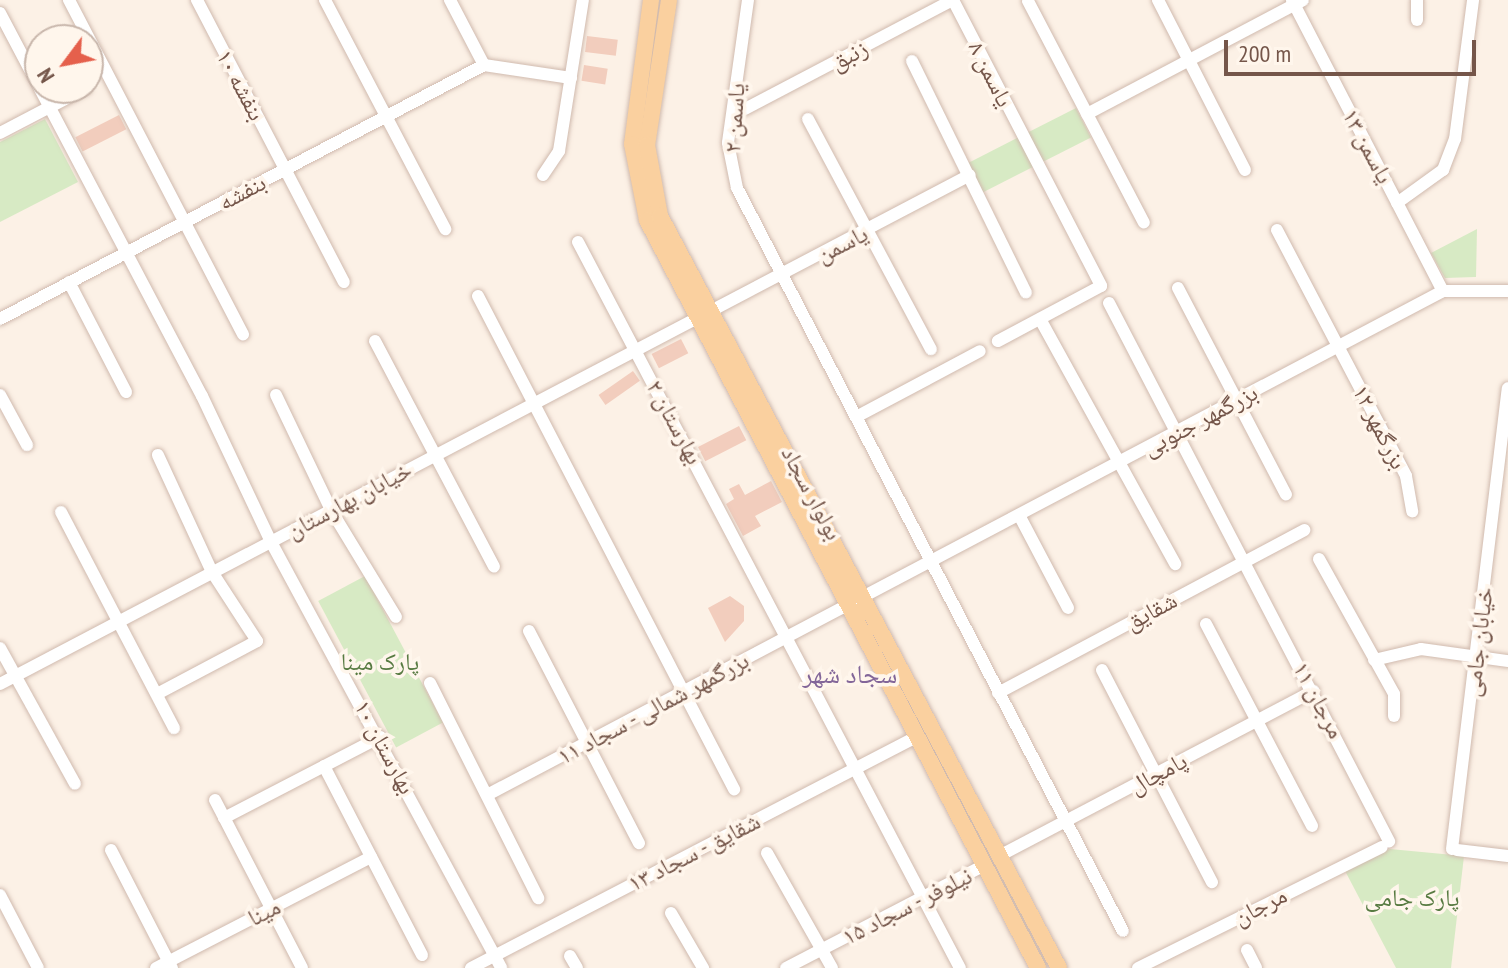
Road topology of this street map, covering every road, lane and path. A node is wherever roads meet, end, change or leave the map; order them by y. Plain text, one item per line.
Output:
1 (69, 0) edge
2 (197, 0) edge
3 (450, 0) edge
4 (583, 0) edge
5 (651, 0) edge
6 (669, 0) edge
7 (748, 0) edge
8 (953, 0) edge
9 (1158, 0) edge
10 (1417, 0) edge
11 (1473, 0) edge
12 (1028, 1) edge
13 (1296, 2) edge
14 (327, 5) edge
15 (0, 13) edge
16 (1417, 20) dead end
17 (912, 61) dead end
18 (1189, 61) junction
19 (484, 65) junction
20 (109, 76) junction
21 (104, 78) edge
22 (571, 78) junction
23 (56, 104) edge
24 (50, 107) junction
25 (745, 109) dead end
26 (1087, 114) junction
27 (386, 117) junction
28 (808, 119) dead end
29 (0, 133) edge
30 (285, 169) junction
31 (1245, 170) dead end
32 (543, 175) dead end
33 (970, 175) junction
34 (1397, 203) junction
35 (185, 222) junction
36 (1144, 223) dead end
37 (445, 229) dead end
38 (870, 230) junction
39 (1277, 230) dead end
40 (578, 242) dead end
41 (126, 252) junction
42 (780, 274) junction
43 (69, 282) junction
44 (344, 282) dead end
45 (1178, 288) dead end
46 (1443, 291) junction
47 (1508, 291) edge
48 (1026, 293) dead end
49 (478, 296) dead end
50 (1109, 303) dead end
51 (705, 313) junction
52 (0, 319) edge
53 (1040, 319) junction
54 (243, 334) dead end
55 (375, 341) dead end
56 (998, 341) dead end
57 (1338, 346) junction
58 (636, 349) junction
59 (931, 349) dead end
60 (980, 351) dead end
61 (1508, 388) edge
62 (126, 392) dead end
63 (0, 395) edge
64 (276, 395) dead end
65 (1236, 400) junction
66 (535, 403) junction
67 (856, 417) junction
68 (1177, 432) junction
69 (27, 445) dead end
70 (158, 455) dead end
71 (431, 457) junction
72 (1120, 461) junction
73 (1502, 488) edge
74 (1286, 495) dead end
75 (331, 510) junction
76 (1412, 511) dead end
77 (61, 512) dead end
78 (1019, 515) junction
79 (1304, 530) dead end
80 (271, 542) junction
81 (1319, 559) dead end
82 (931, 561) junction
83 (1245, 561) junction
84 (1175, 564) dead end
85 (494, 567) dead end
86 (212, 572) junction
87 (866, 596) junction
88 (850, 605) junction
89 (1068, 608) dead end
90 (396, 617) dead end
91 (114, 624) junction
92 (1206, 624) dead end
93 (529, 631) dead end
94 (788, 638) junction
95 (0, 648) edge
96 (1477, 657) junction
97 (1374, 660) junction
98 (1508, 661) edge
99 (1102, 670) dead end
100 (14, 677) junction
101 (430, 683) dead end
102 (0, 684) edge
103 (685, 691) junction
104 (1314, 691) junction
105 (998, 693) junction
106 (157, 694) junction
107 (1394, 716) dead end
108 (1257, 721) junction
109 (174, 728) dead end
110 (918, 736) junction
111 (380, 737) junction
112 (586, 744) junction
113 (324, 766) junction
114 (856, 768) junction
115 (1156, 774) junction
116 (75, 784) dead end
117 (734, 789) dead end
118 (487, 795) junction
119 (215, 800) dead end
120 (224, 818) junction
121 (1065, 822) junction
122 (1312, 826) dead end
123 (639, 843) dead end
124 (1386, 844) joint
125 (111, 850) dead end
126 (767, 853) dead end
127 (1001, 855) junction
128 (1508, 856) edge
129 (371, 857) junction
130 (985, 865) junction
131 (1212, 882) dead end
132 (0, 895) edge
133 (924, 897) junction
134 (538, 898) dead end
135 (271, 908) junction
136 (671, 913) dead end
137 (1123, 931) dead end
138 (822, 949) junction
139 (1247, 950) dead end
140 (422, 955) dead end
141 (494, 956) junction
142 (170, 965) edge
143 (38, 968) edge
144 (156, 968) edge
145 (302, 968) edge
146 (471, 968) edge
147 (501, 968) edge
148 (703, 968) edge
149 (786, 968) edge
150 (832, 968) edge
151 (960, 968) edge
152 (1038, 968) edge
153 (1059, 968) edge
154 (1138, 968) edge
155 (1256, 968) edge

1 - 20 street
2 - 30 street, بنفشه ۱۰
3 - 19 street
4 - 22 street
5 - 51 main road, بولوار سجاد
6 - 51 main road, بولوار سجاد
7 - 42 street, یاسمن ۲
8 - 25 street, زنبق
8 - 53 street, یاسمن ۸
9 - 18 street
10 - 16 street
11 - 34 street
12 - 26 street
13 - 18 street
13 - 34 street, یاسمن ۱۳
14 - 27 street
15 - 24 street, بهارستان ۱۰
17 - 33 street
18 - 26 street
18 - 31 street
19 - 22 street
19 - 27 street, بنفشه
20 - 21 street
20 - 35 street
22 - 32 street
23 - 24 street
24 - 29 street
24 - 41 street, بهارستان ۱۰
26 - 36 street
27 - 30 street, بنفشه
27 - 37 street
28 - 38 street
30 - 35 street, بنفشه
30 - 44 street, بنفشه ۱۰
33 - 38 street, یاسمن
33 - 48 street
34 - 46 street, یاسمن ۱۳
35 - 41 street, بنفشه
35 - 54 street
38 - 42 street, یاسمن
38 - 59 street
39 - 57 street, بزرگمهر ۱۲
40 - 58 street, بهارستان ۲
41 - 43 street, بنفشه
41 - 80 street, بهارستان ۱۰
42 - 51 street, یاسمن
42 - 67 street, یاسمن ۲
43 - 52 street, بنفشه
43 - 62 street
45 - 65 street
46 - 47 street, بزرگمهر جنوبی
46 - 57 street, بزرگمهر جنوبی
49 - 66 street
50 - 68 street, مرجان ۱۱
51 - 58 street, خیابان بهارستان
51 - 87 main road, بولوار سجاد
51 - 88 main road, بولوار سجاد
53 - 56 street
53 - 72 street
55 - 71 street
57 - 65 street, بزرگمهر جنوبی
57 - 76 street, بزرگمهر ۱۲
58 - 66 street, خیابان بهارستان
58 - 94 street, بهارستان ۲
60 - 67 street
61 - 73 street, خیابان جامی
63 - 69 street
64 - 75 street
65 - 68 street, بزرگمهر جنوبی
65 - 74 street
66 - 71 street, خیابان بهارستان
66 - 103 street
67 - 82 street, یاسمن ۲
68 - 72 street, بزرگمهر جنوبی
68 - 83 street, مرجان ۱۱
70 - 86 street
71 - 75 street, خیابان بهارستان
71 - 85 street
72 - 78 street, بزرگمهر جنوبی
72 - 84 street
73 - 96 street, خیابان جامی
75 - 80 street, خیابان بهارستان
75 - 90 street
77 - 91 street
78 - 82 street, بزرگمهر جنوبی
78 - 89 street
79 - 83 street, شقایق
80 - 86 street, خیابان بهارستان
80 - 111 street, بهارستان ۱۰
81 - 97 street
82 - 87 street, بزرگمهر جنوبی
82 - 105 street, یاسمن ۲
83 - 104 street, مرجان ۱۱
83 - 105 street, شقایق
86 - 91 street, خیابان بهارستان
86 - 106 street
87 - 88 street, بزرگمهر شمالی - سجاد ۱۱
87 - 127 main road, بولوار سجاد
88 - 94 street, بزرگمهر شمالی - سجاد ۱۱
88 - 110 main road, بولوار سجاد
91 - 100 street, خیابان بهارستان
91 - 106 street
92 - 108 street
93 - 112 street
94 - 103 street, بزرگمهر شمالی - سجاد ۱۱
94 - 114 street, بهارستان ۲
95 - 100 street
96 - 97 street
96 - 98 street
96 - 128 street, خیابان جامی
97 - 107 street
99 - 115 street
100 - 102 street, خیابان بهارستان
100 - 116 street
101 - 118 street
103 - 112 street, بزرگمهر شمالی - سجاد ۱۱
103 - 117 street
104 - 108 street, پامچال
104 - 124 street, مرجان ۱۱
105 - 121 street, یاسمن ۲
106 - 109 street
108 - 115 street, پامچال
108 - 122 street
110 - 114 street, شقایق - سجاد ۱۳
110 - 130 main road, بولوار سجاد
111 - 113 street
111 - 141 street, بهارستان ۱۰
112 - 118 street, بزرگمهر شمالی - سجاد ۱۱
112 - 123 street
113 - 120 street
113 - 129 street
114 - 133 street, بهارستان ۲
114 - 141 street, شقایق - سجاد ۱۳
115 - 121 street, پامچال
115 - 131 street
118 - 134 street
119 - 120 street
120 - 135 street
121 - 127 street, پامچال
121 - 137 street, یاسمن ۲
124 - 154 street, مرجان
125 - 142 street
126 - 138 street
127 - 153 main road, بولوار سجاد
129 - 135 street, مینا
129 - 140 street
130 - 133 street, نیلوفر - سجاد ۱۵
130 - 152 main road, بولوار سجاد
132 - 143 street
133 - 138 street, نیلوفر - سجاد ۱۵
133 - 151 street, بهارستان ۲
135 - 142 street, مینا
135 - 145 street
136 - 148 street
138 - 149 street, نیلوفر - سجاد ۱۵
138 - 150 street
139 - 155 street
141 - 146 street, شقایق - سجاد ۱۳
141 - 147 street, بهارستان ۱۰
142 - 144 street, مینا

